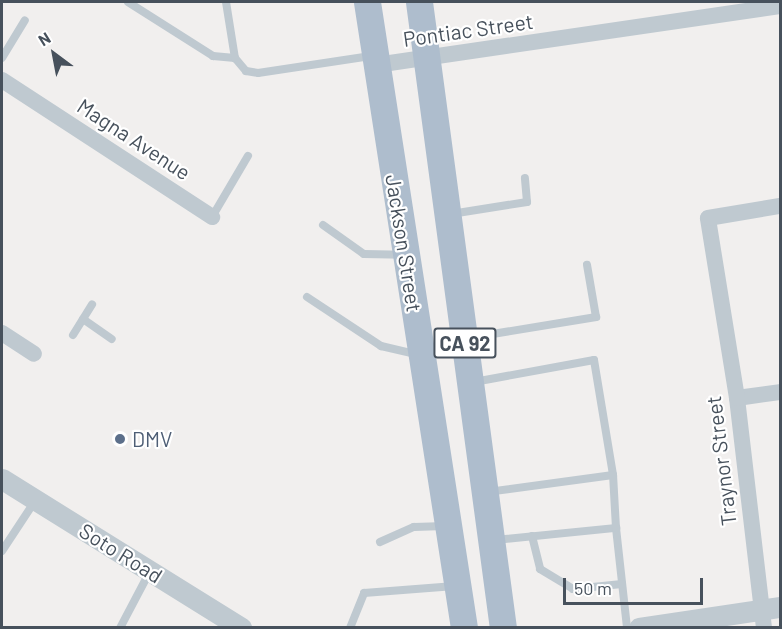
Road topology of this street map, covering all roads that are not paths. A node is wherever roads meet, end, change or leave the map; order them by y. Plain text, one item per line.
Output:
1 (128, 2) edge
2 (226, 2) edge
3 (367, 2) edge
4 (418, 2) edge
5 (780, 6) edge
6 (25, 20) dead end
7 (2, 58) edge
8 (235, 58) junction
9 (427, 59) junction
10 (376, 60) junction
11 (2, 80) edge
12 (248, 156) dead end
13 (525, 178) dead end
14 (780, 206) edge
15 (448, 215) junction
16 (212, 217) joint
17 (323, 225) dead end
18 (406, 255) junction
19 (586, 265) dead end
20 (307, 297) dead end
21 (92, 305) dead end
22 (83, 319) junction
23 (2, 333) edge
24 (74, 335) dead end
25 (112, 339) dead end
26 (465, 339) junction
27 (34, 354) dead end
28 (422, 356) junction
29 (470, 383) junction
30 (780, 392) edge
31 (736, 398) junction
32 (613, 475) junction
33 (2, 479) edge
34 (485, 492) junction
35 (36, 500) junction
36 (448, 526) junction
37 (616, 528) junction
38 (532, 536) junction
39 (492, 541) junction
40 (380, 542) dead end
41 (2, 551) edge
42 (150, 571) junction
43 (622, 584) junction
44 (457, 586) junction
45 (769, 615) edge
46 (228, 624) edge
47 (120, 627) edge
48 (350, 627) edge
49 (464, 627) edge
50 (503, 627) edge
51 (627, 627) edge
52 (639, 627) edge

1 - 8 lane
2 - 8 lane
3 - 10 main road, Jackson Street / CA 92
4 - 9 main road, CA 92
5 - 9 street, Pontiac Street
6 - 7 lane
8 - 10 lane
9 - 10 street, Pontiac Street
9 - 15 main road, CA 92
10 - 18 main road, Jackson Street / CA 92
11 - 16 street, Magna Avenue
12 - 16 lane
13 - 15 lane
14 - 31 street, Traynor Street
15 - 26 main road, CA 92
17 - 18 lane
18 - 28 main road, Jackson Street / CA 92
19 - 26 lane
20 - 28 lane
21 - 22 lane
22 - 24 lane
22 - 25 lane
23 - 27 street
26 - 29 main road, CA 92
28 - 36 main road, Jackson Street / CA 92
29 - 32 lane
29 - 34 main road, CA 92
30 - 31 street
31 - 45 street, Traynor Street
32 - 34 lane
32 - 37 lane
33 - 35 street, Soto Road
34 - 39 main road, CA 92
35 - 41 lane
35 - 42 street, Soto Road
36 - 40 lane
36 - 44 main road, Jackson Street / CA 92
37 - 38 lane
37 - 43 lane
38 - 39 lane
38 - 43 lane
39 - 50 main road, CA 92
42 - 46 street, Soto Road
42 - 47 lane
43 - 51 lane
44 - 48 lane
44 - 49 main road, Jackson Street / CA 92
45 - 52 street

